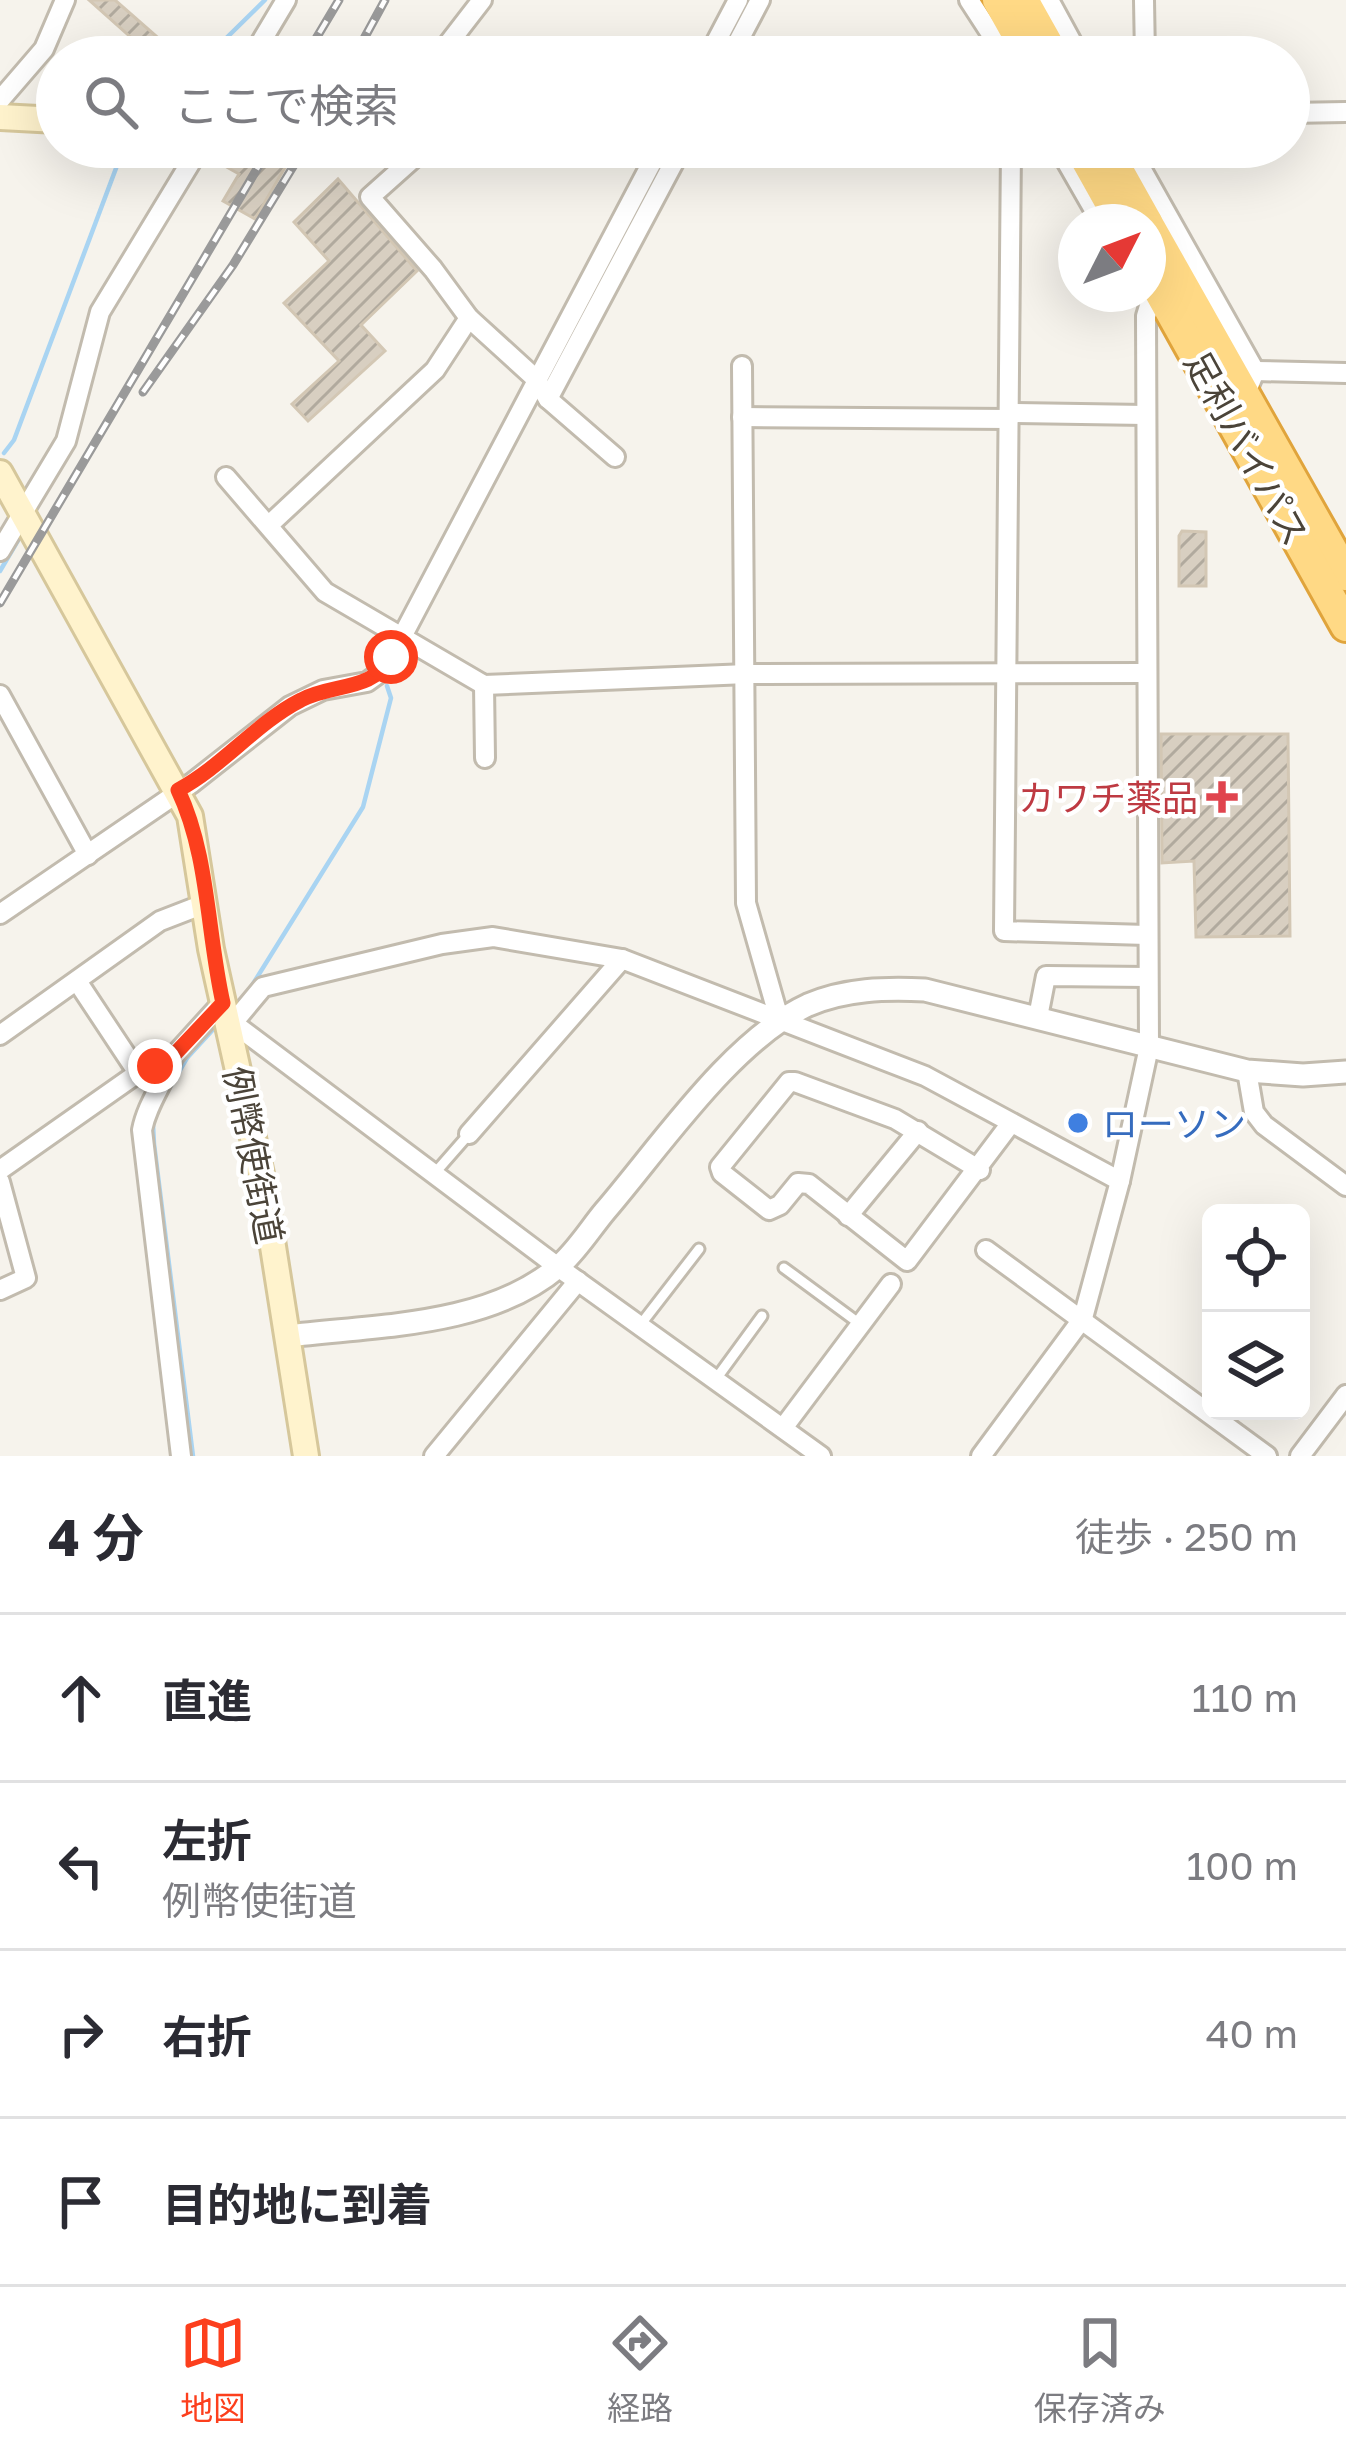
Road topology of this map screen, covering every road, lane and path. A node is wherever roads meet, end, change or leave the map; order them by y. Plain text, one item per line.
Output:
1 (65, 0) edge
2 (286, 0) edge
3 (482, 0) edge
4 (738, 0) edge
5 (760, 0) edge
6 (969, 0) edge
7 (998, 0) edge
8 (1023, 0) edge
9 (1048, 0) edge
10 (1144, 0) edge
11 (50, 36) edge
12 (265, 36) edge
13 (455, 36) edge
14 (719, 36) edge
15 (741, 36) edge
16 (992, 36) edge
17 (1035, 36) edge
18 (1043, 36) edge
19 (1052, 36) edge
20 (1144, 36) edge
21 (36, 58) edge
22 (0, 100) edge
23 (1310, 112) edge
24 (1346, 112) edge
25 (0, 117) edge
26 (36, 119) edge
27 (187, 168) edge
28 (402, 168) edge
29 (649, 168) edge
30 (671, 168) edge
31 (1011, 168) edge
32 (1070, 168) edge
33 (1091, 168) edge
34 (1117, 168) edge
35 (1146, 168) edge
36 (1091, 204) edge
37 (1111, 204) edge
38 (1136, 204) edge
39 (1166, 253) edge
40 (1151, 312) edge
41 (1159, 312) edge
42 (469, 318) junction
43 (742, 366) dead end
44 (1346, 373) edge
45 (536, 379) junction
46 (1250, 384) junction
47 (548, 399) junction
48 (1146, 415) junction
49 (1009, 416) junction
50 (742, 417) junction
51 (615, 457) dead end
52 (0, 473) edge
53 (226, 477) dead end
54 (22, 512) junction
55 (269, 525) junction
56 (0, 550) edge
57 (1346, 575) edge
58 (1346, 626) edge
59 (399, 636) junction
60 (1005, 673) junction
61 (1147, 673) junction
62 (747, 674) junction
63 (484, 685) junction
64 (0, 695) edge
65 (485, 758) dead end
66 (178, 790) junction
67 (88, 855) junction
68 (205, 904) junction
69 (0, 914) edge
70 (1147, 935) junction
71 (622, 959) junction
72 (1148, 977) junction
73 (77, 981) junction
74 (227, 1012) junction
75 (1038, 1017) junction
76 (784, 1020) junction
77 (0, 1035) edge
78 (1149, 1047) junction
79 (172, 1057) junction
80 (1247, 1071) junction
81 (1346, 1072) edge
82 (138, 1073) junction
83 (1011, 1123) junction
84 (918, 1131) junction
85 (469, 1134) joint
86 (980, 1169) junction
87 (0, 1170) edge
88 (434, 1174) junction
89 (1120, 1181) junction
90 (0, 1182) edge
91 (1346, 1186) edge
92 (848, 1216) junction
93 (699, 1249) dead end
94 (986, 1250) dead end
95 (558, 1267) junction
96 (784, 1268) dead end
97 (578, 1281) junction
98 (891, 1284) dead end
99 (0, 1290) edge
100 (763, 1316) dead end
101 (1083, 1318) junction
102 (641, 1324) junction
103 (860, 1324) junction
104 (288, 1336) junction
105 (716, 1379) junction
106 (1346, 1395) edge
107 (783, 1428) junction
108 (181, 1456) edge
109 (306, 1456) edge
110 (434, 1456) edge
111 (821, 1456) edge
112 (981, 1456) edge
113 (1267, 1456) edge
114 (1300, 1456) edge

1 - 11 street
2 - 12 street
3 - 13 street
4 - 14 street
5 - 15 street
6 - 16 street
7 - 17 highway
8 - 18 highway
9 - 19 street
10 - 20 street
21 - 22 street
23 - 24 street
25 - 26 main road
27 - 54 street
28 - 42 street
29 - 45 street
30 - 47 street
31 - 49 street
32 - 36 street
33 - 37 highway
34 - 38 highway, 足利バイパス
35 - 46 street
39 - 46 highway, 足利バイパス
40 - 48 street
41 - 58 highway, 足利バイパス
42 - 45 street
42 - 55 street
43 - 50 street
44 - 46 street
45 - 47 street
45 - 59 street
46 - 57 highway, 足利バイパス
47 - 51 street
48 - 49 street
48 - 61 street
49 - 50 street
49 - 60 street
50 - 62 street
52 - 54 main road, 例幣使街道
53 - 55 street
54 - 56 street
54 - 66 main road, 例幣使街道
55 - 59 street
59 - 63 street
59 - 66 street
60 - 61 street
60 - 62 street
60 - 70 street
61 - 70 street
62 - 63 street
62 - 76 street
63 - 65 street
64 - 67 street
66 - 67 street
66 - 68 main road, 例幣使街道
67 - 69 street
68 - 73 street
68 - 74 main road, 例幣使街道
70 - 72 street
71 - 74 street
71 - 76 street
71 - 85 street
72 - 75 street
72 - 78 street
73 - 77 street
73 - 82 street
74 - 79 street
74 - 88 street
74 - 104 main road, 例幣使街道
75 - 76 street
75 - 78 street
76 - 83 street
76 - 95 street
78 - 80 street
78 - 89 street
79 - 82 street
79 - 108 street
80 - 81 street
80 - 91 street
82 - 87 street
83 - 86 street
83 - 89 street
84 - 86 street
84 - 92 street
84 - 92 street
85 - 88 lane
86 - 92 street
88 - 95 street
89 - 101 street
90 - 99 street
93 - 102 lane
94 - 101 street
95 - 97 street
95 - 104 street
96 - 103 lane
97 - 102 street
97 - 110 street
98 - 103 street
100 - 105 lane
101 - 112 street
101 - 113 street
102 - 105 street
103 - 107 street
104 - 109 main road, 例幣使街道
105 - 107 street
106 - 114 street
107 - 111 street

